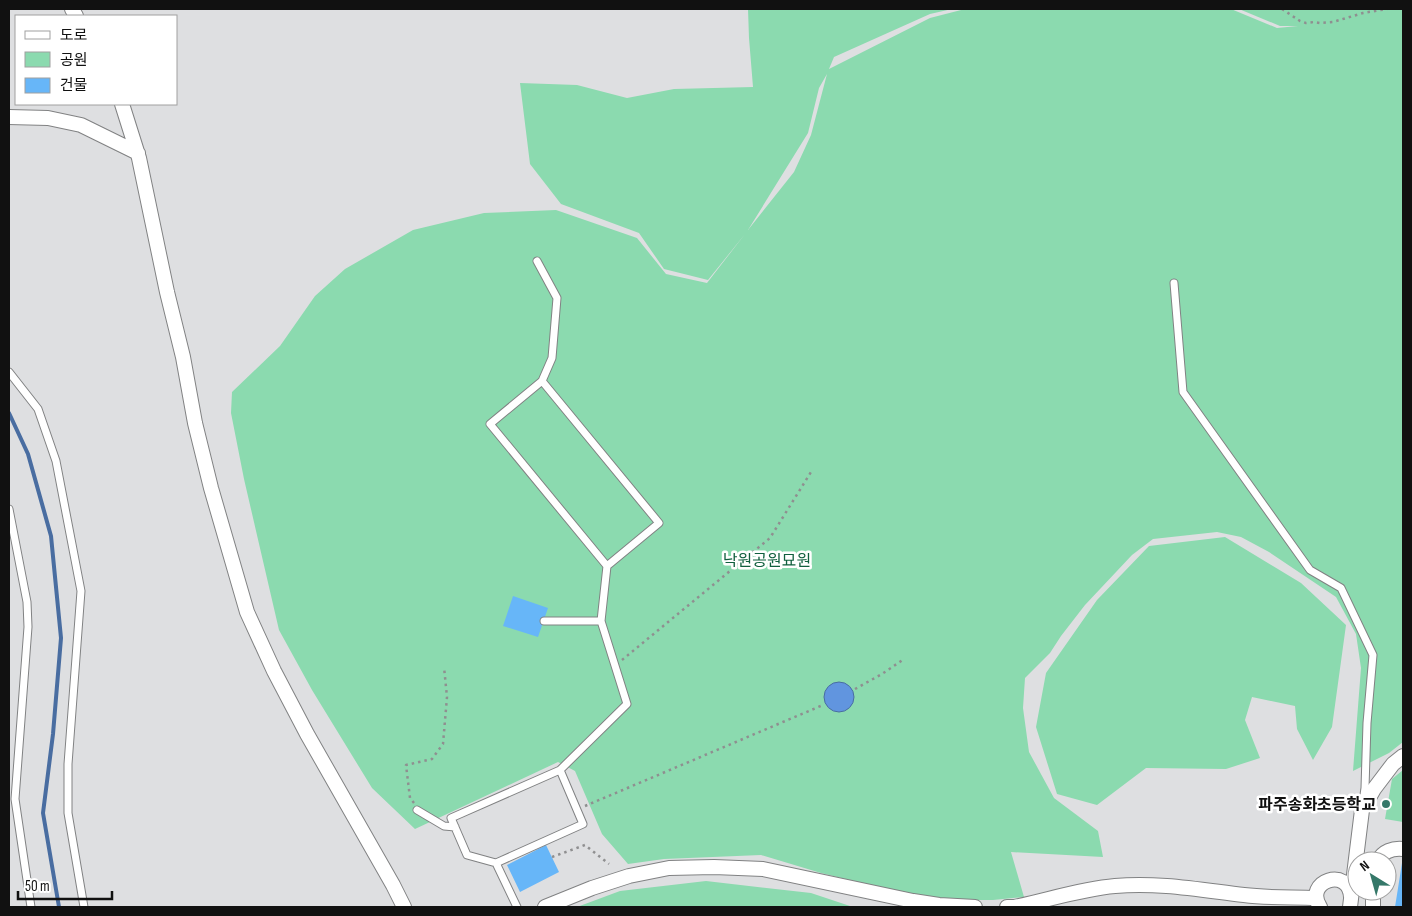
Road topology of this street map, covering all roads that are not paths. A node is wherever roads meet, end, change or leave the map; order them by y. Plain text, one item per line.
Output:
1 (122, 105) edge
2 (9, 116) edge
3 (138, 153) junction
4 (537, 261) dead end
5 (1174, 283) dead end
6 (9, 372) edge
7 (542, 381) junction
8 (9, 509) edge
9 (607, 566) junction
10 (544, 621) dead end
11 (601, 621) junction
12 (1403, 756) edge
13 (560, 770) junction
14 (417, 810) road end
15 (1362, 810) junction
16 (455, 827) junction
17 (1403, 848) edge
18 (1388, 851) edge
19 (496, 863) junction
20 (1318, 903) edge
21 (1349, 904) edge
22 (31, 907) edge
23 (84, 907) edge
24 (404, 907) edge
25 (517, 907) edge
26 (545, 907) edge
27 (975, 907) edge
28 (1006, 907) edge

1 - 3 street
2 - 3 street
3 - 24 street
4 - 7 lane
5 - 15 lane
6 - 23 lane
7 - 9 lane
7 - 9 lane
8 - 22 lane
9 - 11 lane
10 - 11 lane
11 - 13 lane
12 - 15 street
13 - 16 lane
13 - 19 lane
14 - 16 lane
15 - 21 street
16 - 19 lane
17 - 18 street
19 - 25 lane
20 - 21 street
20 - 28 street
26 - 27 street

